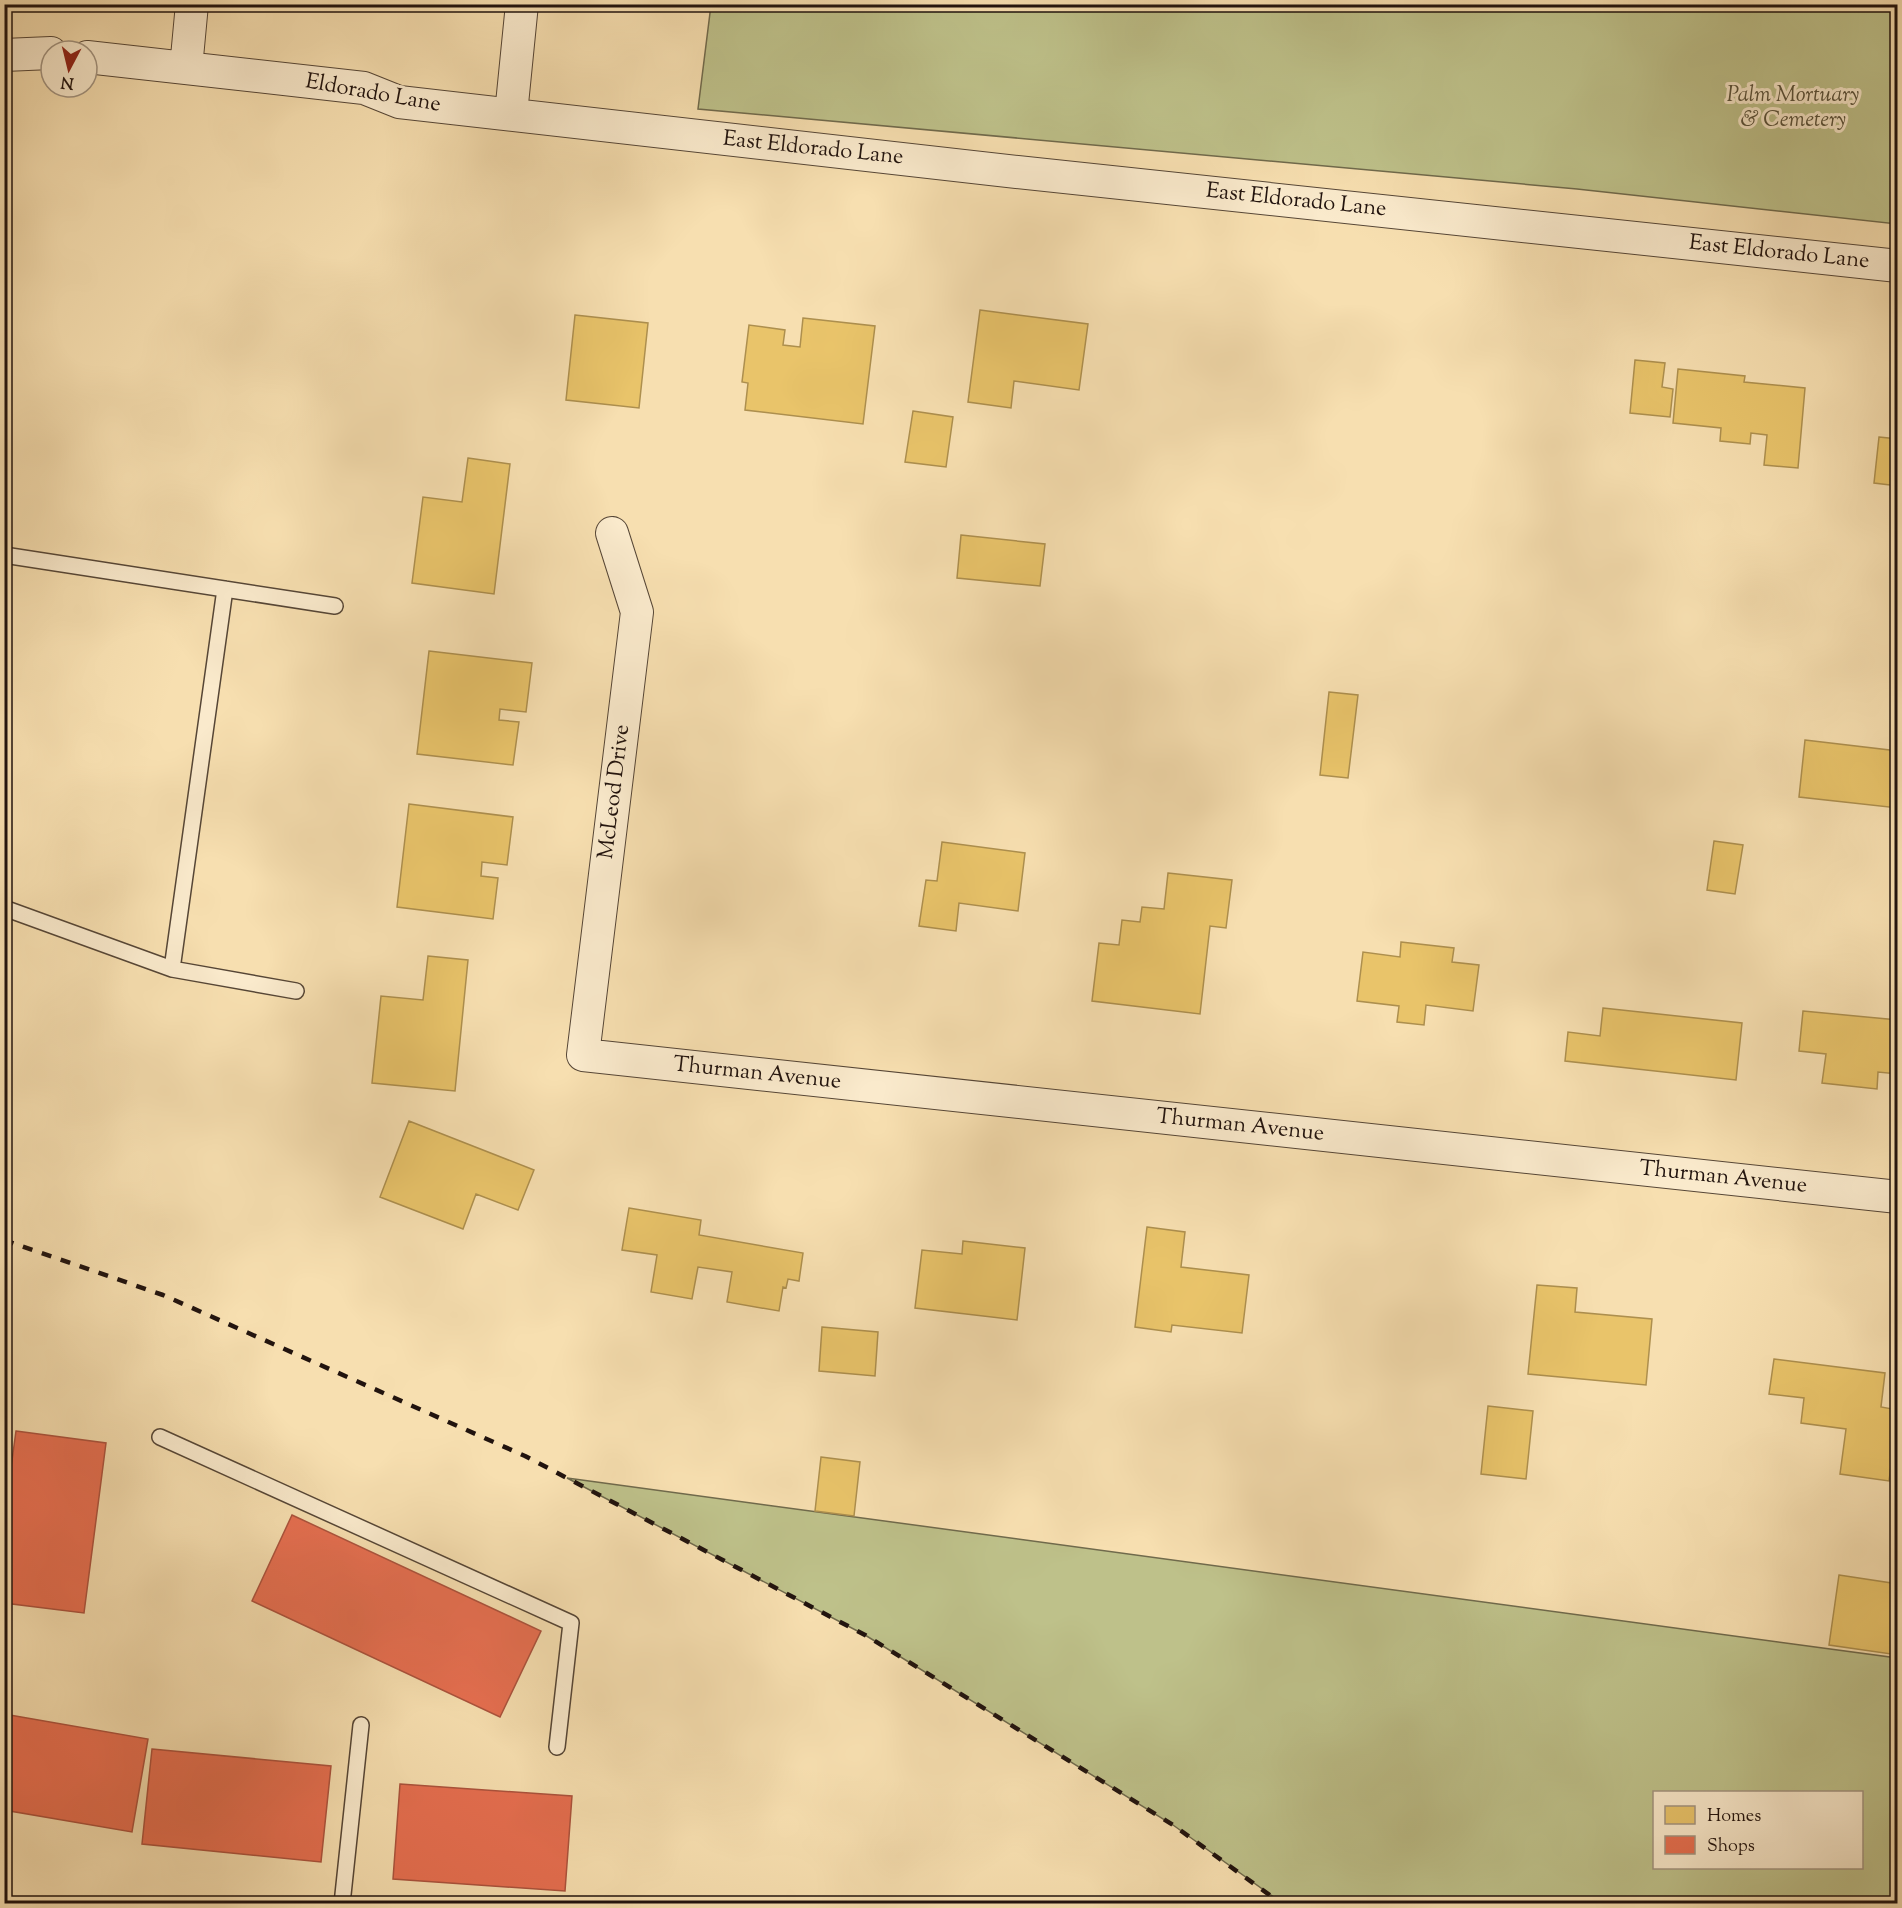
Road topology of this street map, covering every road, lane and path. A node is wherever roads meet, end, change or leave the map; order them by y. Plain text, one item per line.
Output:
1 (192, 4) edge
2 (522, 4) edge
3 (39, 54) edge
4 (4, 55) edge
5 (99, 58) edge
6 (186, 68) junction
7 (511, 114) junction
8 (695, 135) joint
9 (1898, 266) edge
10 (612, 533) dead end
11 (4, 555) edge
12 (225, 589) junction
13 (334, 606) dead end
14 (4, 908) edge
15 (172, 969) junction
16 (296, 991) dead end
17 (583, 1055) joint
18 (1898, 1197) edge
19 (160, 1437) dead end
20 (361, 1725) dead end
21 (557, 1747) dead end
22 (342, 1904) edge

1 - 6 street
2 - 7 street
3 - 4 street
5 - 6 street, Eldorado Lane
6 - 7 street, Eldorado Lane
7 - 8 street, Eldorado Lane
8 - 9 street, East Eldorado Lane
10 - 17 street, McLeod Drive
11 - 12 lane
12 - 13 lane
12 - 15 lane
14 - 15 lane
15 - 16 lane
17 - 18 street, Thurman Avenue
19 - 21 lane
20 - 22 lane

